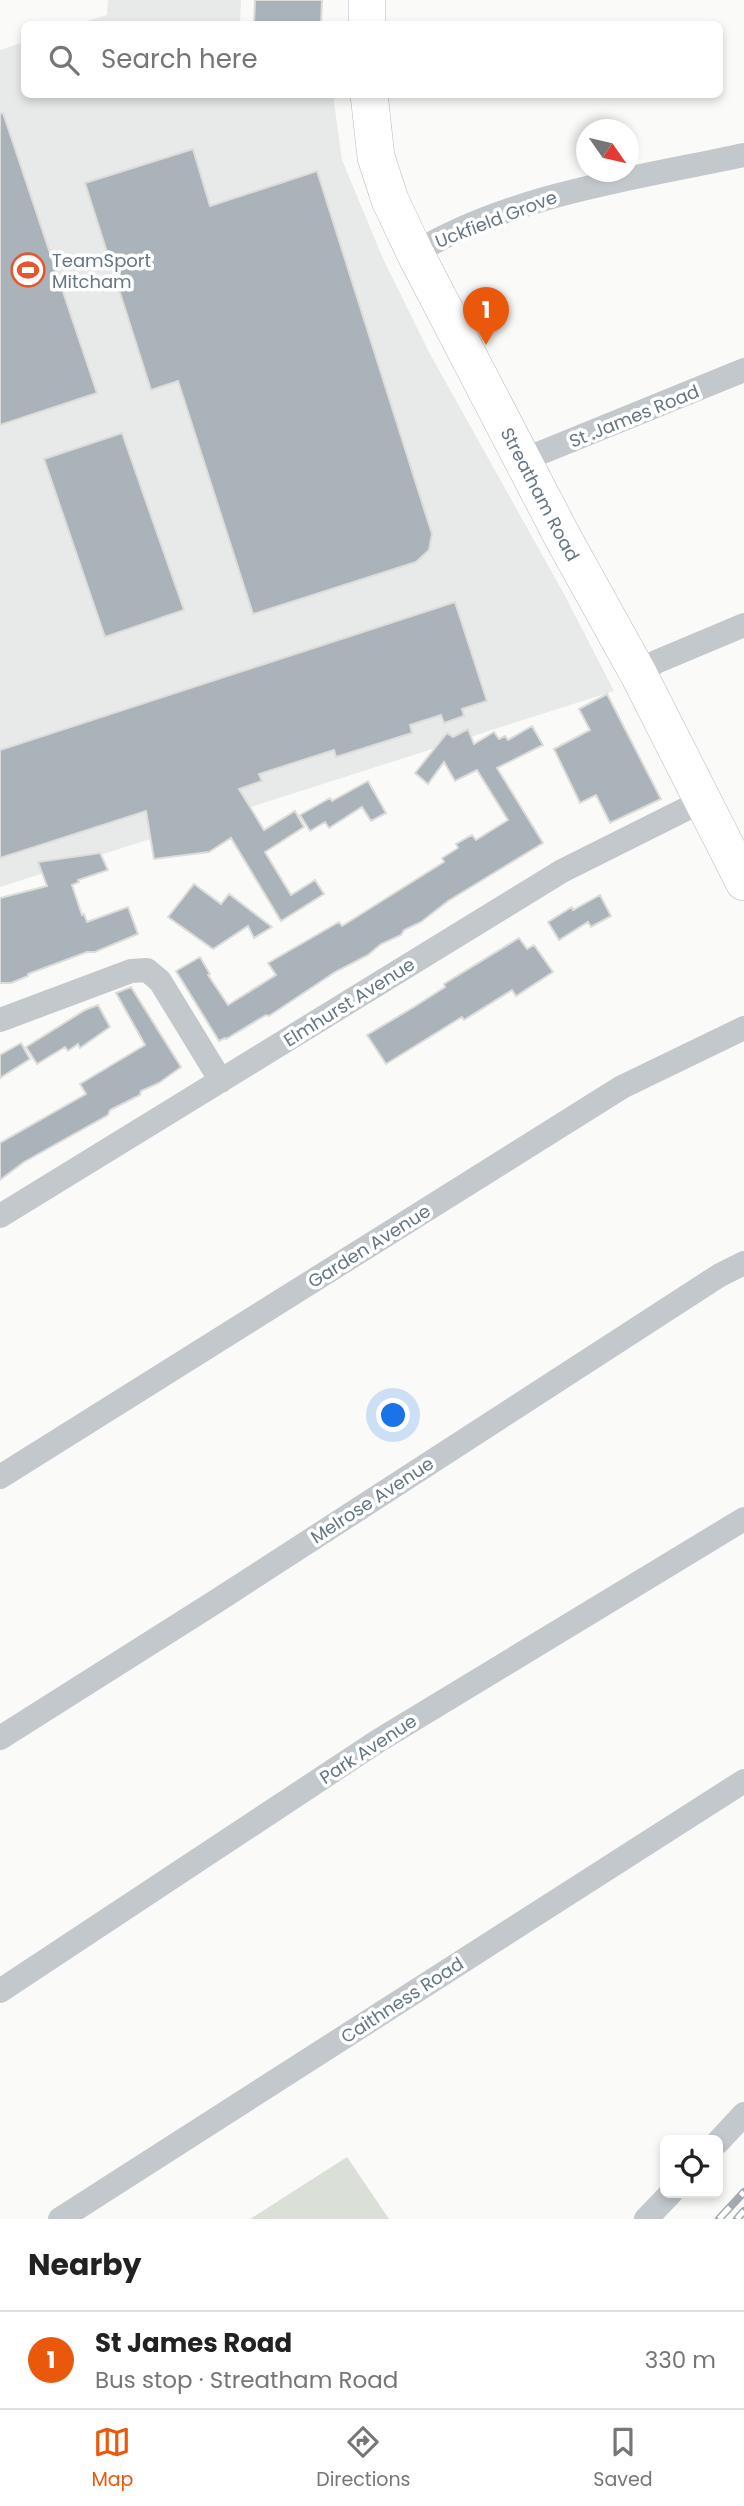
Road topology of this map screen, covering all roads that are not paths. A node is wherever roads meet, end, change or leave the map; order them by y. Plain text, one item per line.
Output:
1 (367, 0) edge
2 (367, 21) edge
3 (369, 98) edge
4 (744, 155) edge
5 (415, 253) junction
6 (744, 370) edge
7 (523, 460) junction
8 (744, 625) edge
9 (639, 675) junction
10 (704, 800) junction
11 (743, 877) edge
12 (0, 1020) edge
13 (744, 1028) edge
14 (221, 1081) junction
15 (0, 1216) edge
16 (744, 1263) edge
17 (0, 1477) edge
18 (744, 1519) edge
19 (0, 1738) edge
20 (744, 1780) edge
21 (0, 1991) edge
22 (744, 2114) edge
23 (723, 2137) edge
24 (666, 2198) edge
25 (60, 2219) edge
26 (646, 2219) edge

1 - 2 main road
3 - 5 main road, Streatham Road
4 - 5 street, Uckfield Grove
5 - 7 main road, Streatham Road
6 - 7 street, St .James Road
7 - 9 main road, Streatham Road
8 - 9 street
9 - 10 main road, Streatham Road
10 - 11 main road, Streatham Road
10 - 14 street, Elmhurst Avenue
12 - 14 street
13 - 17 street, Garden Avenue
14 - 15 street, Elmhurst Avenue
16 - 19 street, Melrose Avenue
18 - 21 street, Park Avenue
20 - 25 street, Caithness Road
22 - 23 street
24 - 26 street

